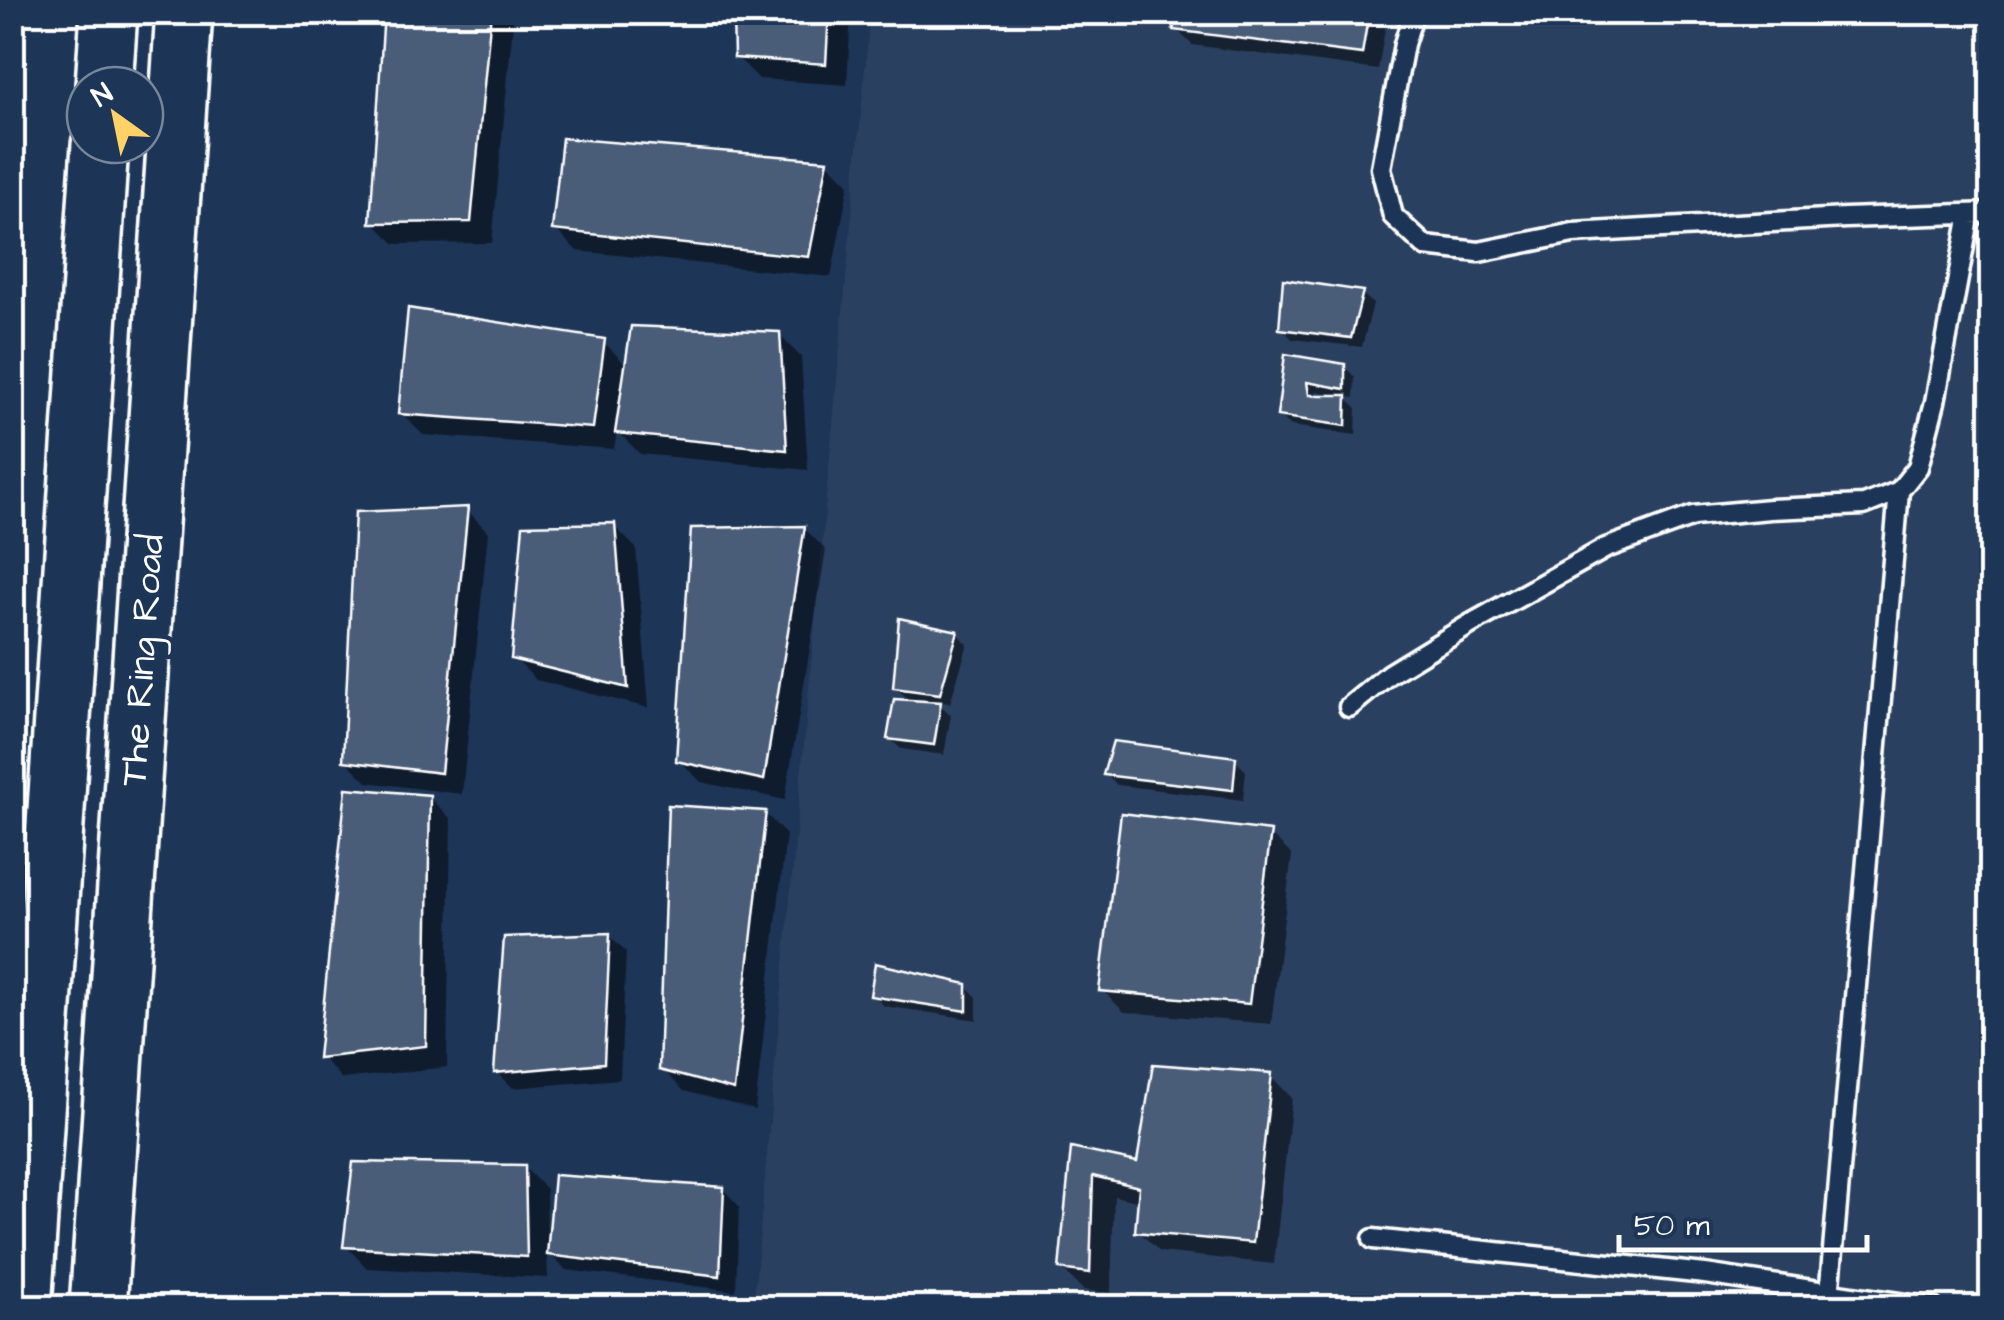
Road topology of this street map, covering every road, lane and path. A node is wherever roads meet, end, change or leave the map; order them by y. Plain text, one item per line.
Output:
1 (109, 12) edge
2 (184, 12) edge
3 (1414, 12) edge
4 (105, 65) edge
5 (99, 165) edge
6 (1992, 213) edge
7 (1970, 214) junction
8 (1899, 490) junction
9 (1349, 707) dead end
10 (1373, 1239) dead end
11 (21, 1279) edge
12 (1829, 1300) edge
13 (98, 1308) edge
14 (1934, 1308) edge

1 - 4 highway
2 - 13 highway, The Ring Road
3 - 7 lane
5 - 11 highway, The Ring Road
6 - 7 lane
7 - 8 lane
8 - 9 lane
8 - 12 lane
10 - 12 lane
12 - 14 lane

